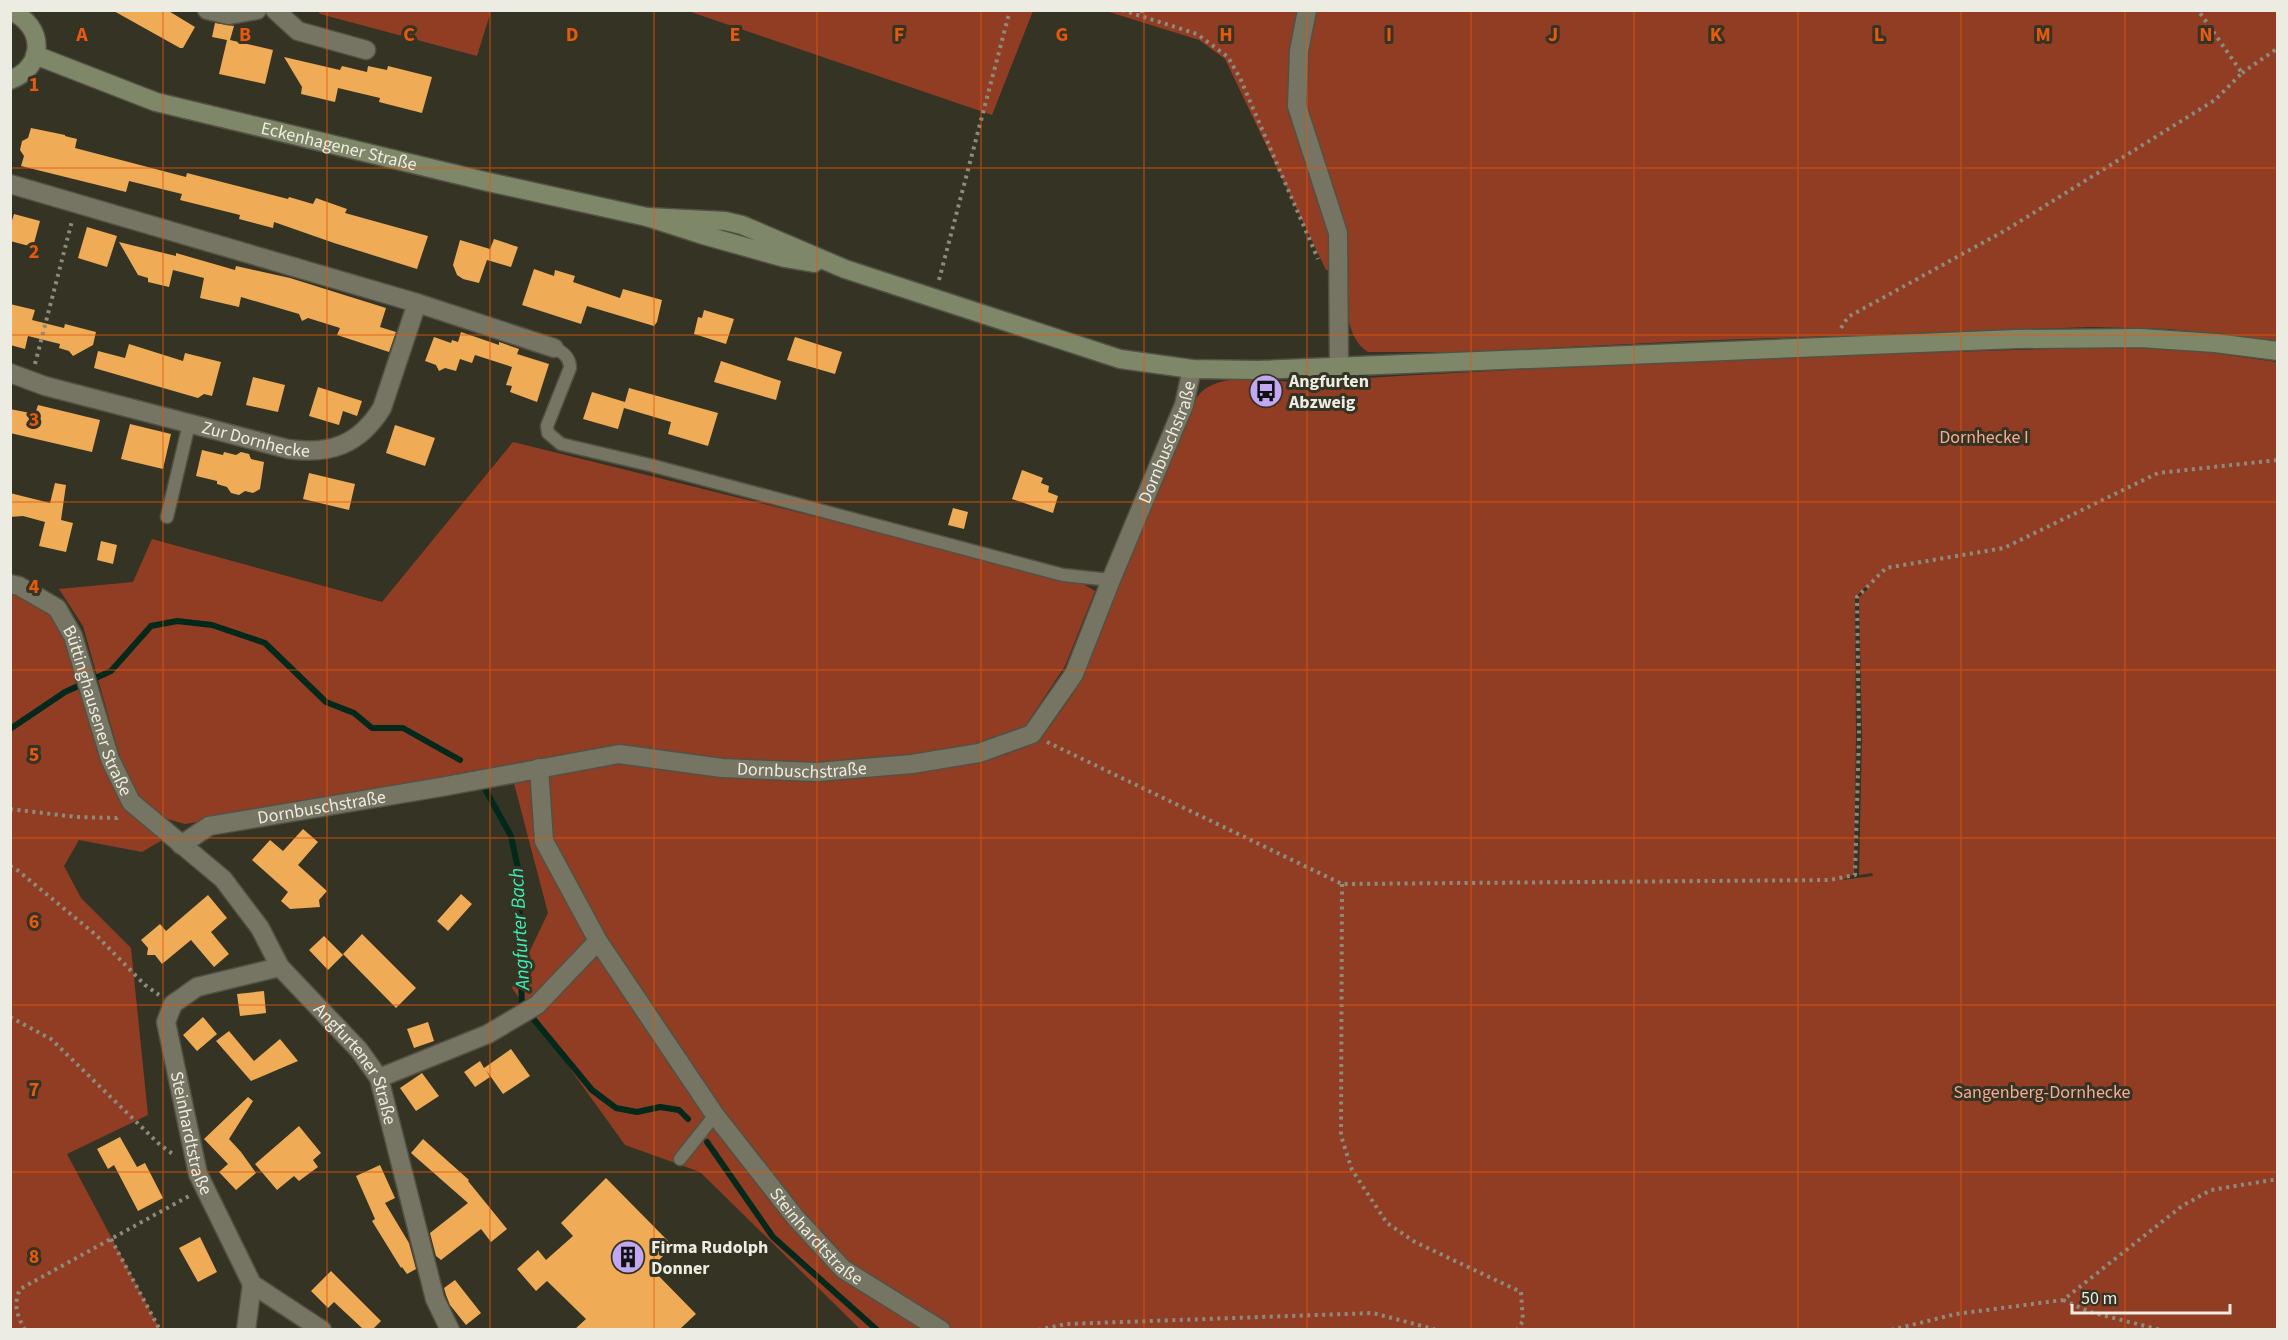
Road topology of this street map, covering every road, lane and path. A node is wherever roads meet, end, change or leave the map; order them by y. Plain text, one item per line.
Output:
1 (207, 10) edge
2 (257, 10) edge
3 (276, 10) edge
4 (1010, 10) edge
5 (1122, 10) edge
6 (1142, 10) edge
7 (1307, 10) edge
8 (2198, 10) edge
9 (11, 11) edge
10 (1143, 17) junction
11 (2277, 48) edge
12 (366, 50) dead end
13 (35, 55) junction
14 (2242, 73) junction
15 (10, 80) edge
16 (10, 184) edge
17 (67, 239) dead end
18 (1320, 262) dead end
19 (934, 298) junction
20 (417, 303) junction
21 (554, 348) joint
22 (1826, 348) junction
23 (2277, 351) edge
24 (36, 359) dead end
25 (1339, 367) junction
26 (1192, 369) junction
27 (10, 374) edge
28 (189, 424) junction
29 (2277, 460) edge
30 (167, 517) dead end
31 (1111, 580) junction
32 (10, 584) edge
33 (1032, 734) junction
34 (539, 768) junction
35 (131, 802) junction
36 (10, 809) edge
37 (181, 845) junction
38 (10, 866) edge
39 (1342, 885) junction
40 (598, 941) junction
41 (280, 967) junction
42 (173, 1004) junction
43 (10, 1017) edge
44 (379, 1078) junction
45 (715, 1115) junction
46 (680, 1159) dead end
47 (2277, 1179) edge
48 (202, 1180) junction
49 (111, 1239) junction
50 (252, 1284) junction
51 (2063, 1300) junction
52 (25, 1329) edge
53 (160, 1329) edge
54 (246, 1329) edge
55 (322, 1329) edge
56 (450, 1329) edge
57 (941, 1329) edge
58 (1038, 1329) edge
59 (1437, 1329) edge
60 (1517, 1329) edge
61 (1891, 1329) edge
62 (2161, 1329) edge

1 - 2 street
3 - 12 street
4 - 19 path
5 - 10 path
6 - 10 path
7 - 25 street
8 - 14 path
9 - 13 main road
10 - 18 path
11 - 14 path
13 - 15 main road
13 - 19 main road, Eckenhagener Straße
14 - 22 path
16 - 20 street
17 - 24 path
19 - 26 main road, Eckenhagener Straße
20 - 21 street
20 - 28 street, Zur Dornhecke
21 - 31 lane
22 - 23 main road, Eckenhagener Straße
22 - 25 main road, Eckenhagener Straße
25 - 26 main road, Eckenhagener Straße
26 - 31 street, Dornbuschstraße
27 - 28 street, Zur Dornhecke
28 - 30 lane
29 - 39 path
31 - 33 street, Dornbuschstraße
32 - 35 street, Büttinghausener Straße
33 - 34 street, Dornbuschstraße
33 - 39 path
34 - 37 street, Dornbuschstraße
34 - 40 street, Steinhardtstraße
35 - 36 path
35 - 37 street, Büttinghausener Straße
37 - 41 street, Angfurtener Straße
38 - 42 path
39 - 60 path
40 - 44 street
40 - 45 street, Steinhardtstraße
41 - 42 street
41 - 44 street, Angfurtener Straße
42 - 48 street, Steinhardtstraße
43 - 48 path
44 - 56 street, Angfurtener Straße
45 - 46 lane
45 - 57 street, Steinhardtstraße
47 - 51 path
48 - 49 path
48 - 50 street, Steinhardtstraße
49 - 52 path
49 - 53 path
50 - 54 street
50 - 55 street
51 - 61 path
51 - 62 path
58 - 59 path

